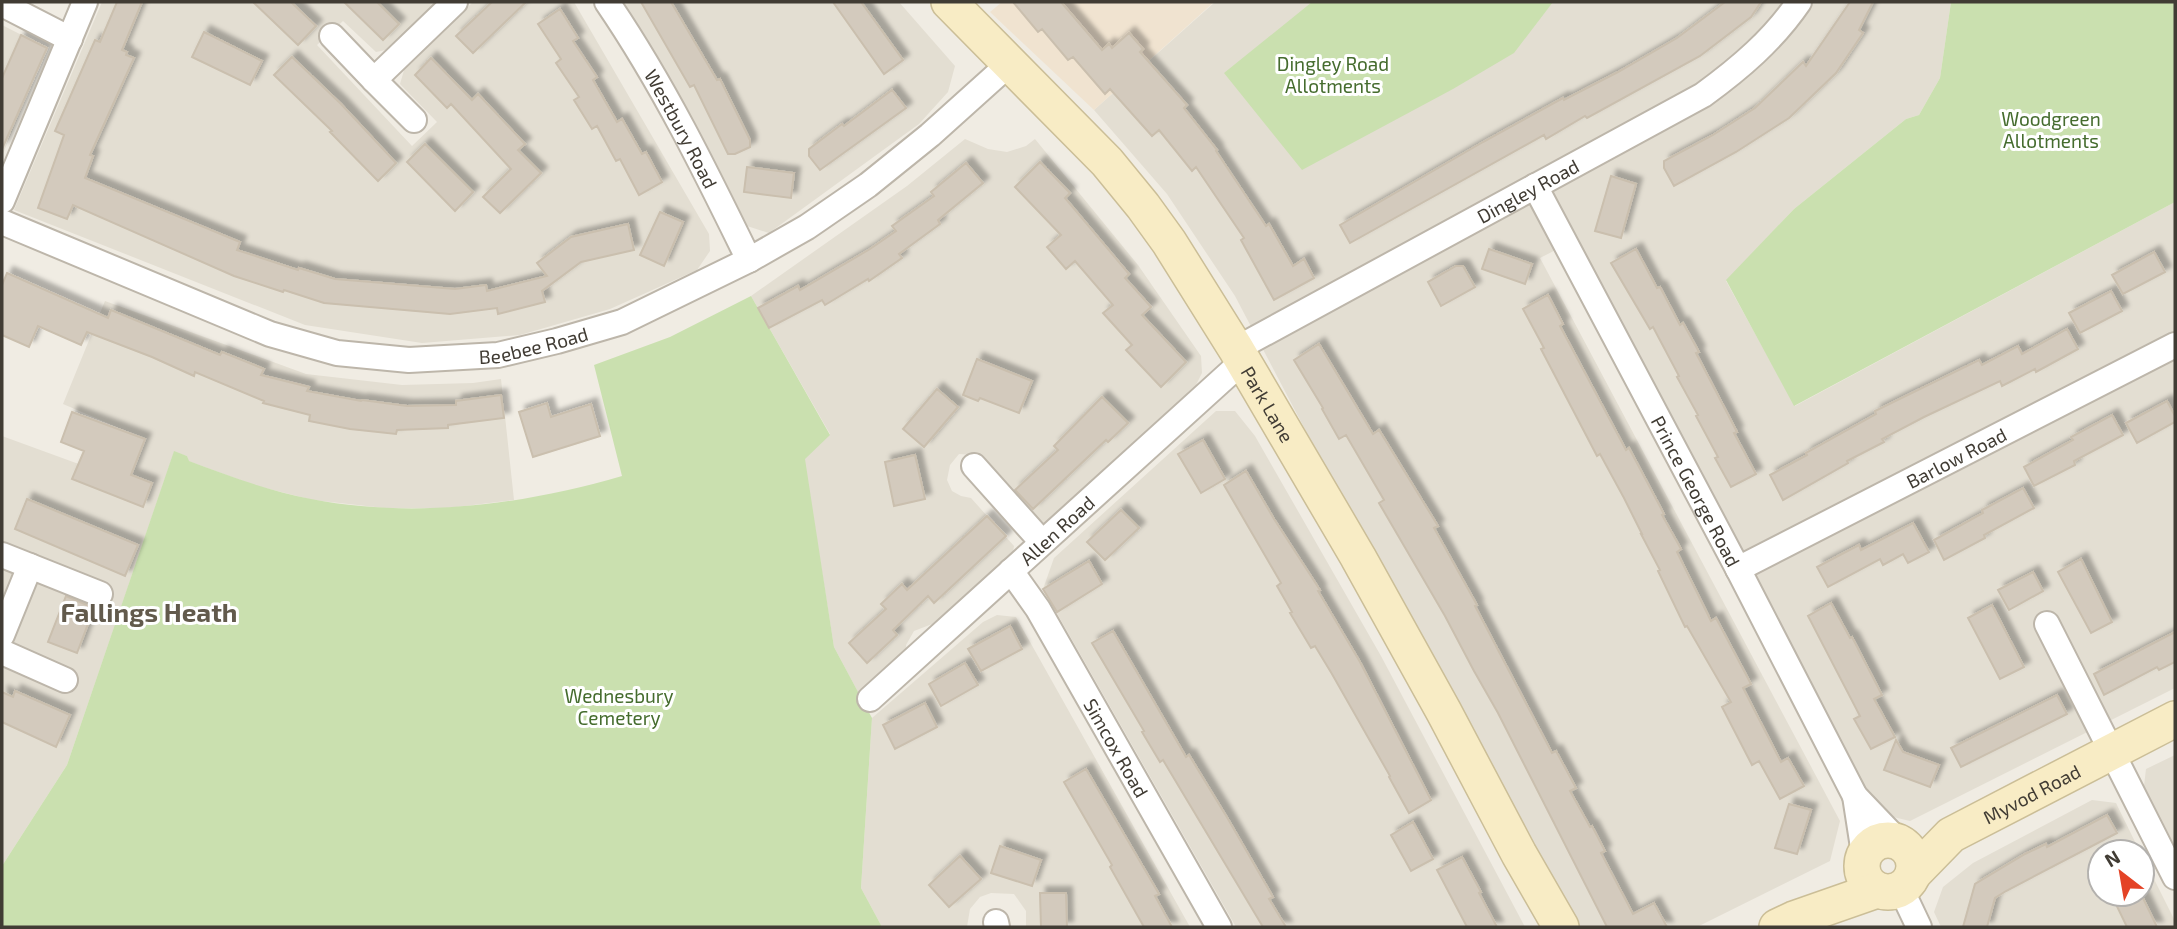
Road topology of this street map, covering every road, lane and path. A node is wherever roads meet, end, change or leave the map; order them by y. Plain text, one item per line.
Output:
1 (85, 2) edge
2 (455, 2) edge
3 (607, 2) edge
4 (949, 2) edge
5 (1799, 2) edge
6 (2, 5) edge
7 (332, 36) dead end
8 (70, 39) junction
9 (1009, 64) junction
10 (374, 80) junction
11 (414, 120) dead end
12 (1535, 186) junction
13 (2, 201) edge
14 (2, 222) edge
15 (749, 260) junction
16 (2175, 345) edge
17 (1239, 355) junction
18 (974, 466) dead end
19 (1042, 542) junction
20 (2, 555) edge
21 (30, 566) junction
22 (1738, 569) junction
23 (1011, 571) junction
24 (100, 594) dead end
25 (2047, 624) dead end
26 (2, 635) edge
27 (2, 652) edge
28 (65, 680) dead end
29 (870, 699) dead end
30 (2175, 719) edge
31 (2112, 751) junction
32 (1855, 796) junction
33 (1519, 854) junction
34 (1888, 865) junction
35 (2175, 877) edge
36 (1785, 923) edge
37 (1219, 927) edge
38 (1546, 927) edge
39 (1561, 927) edge
40 (1919, 927) edge

1 - 8 street
2 - 10 street
3 - 15 street, Westbury Road
4 - 9 main road, Park Lane
5 - 12 street, Dingley Road
6 - 8 street
7 - 10 street
8 - 13 street
9 - 15 street, Beebee Road
9 - 17 main road, Park Lane
10 - 11 street
12 - 17 street, Dingley Road
12 - 22 street, Prince George Road
14 - 15 street, Beebee Road
16 - 22 street, Barlow Road
17 - 19 street, Allen Road
17 - 33 main road, Park Lane
18 - 19 street
19 - 23 street, Allen Road
20 - 21 street
21 - 24 street
21 - 26 street
22 - 32 street, Prince George Road
23 - 29 street, Allen Road
23 - 37 street, Simcox Road
25 - 31 street
27 - 28 street
30 - 31 main road, Myvod Road
31 - 34 main road, Myvod Road
31 - 35 street
32 - 34 street, Prince George Road
32 - 34 street, Prince George Road
33 - 38 main road, Park Lane
33 - 39 main road, Park Lane
34 - 36 main road, Myvod Road
34 - 40 street

